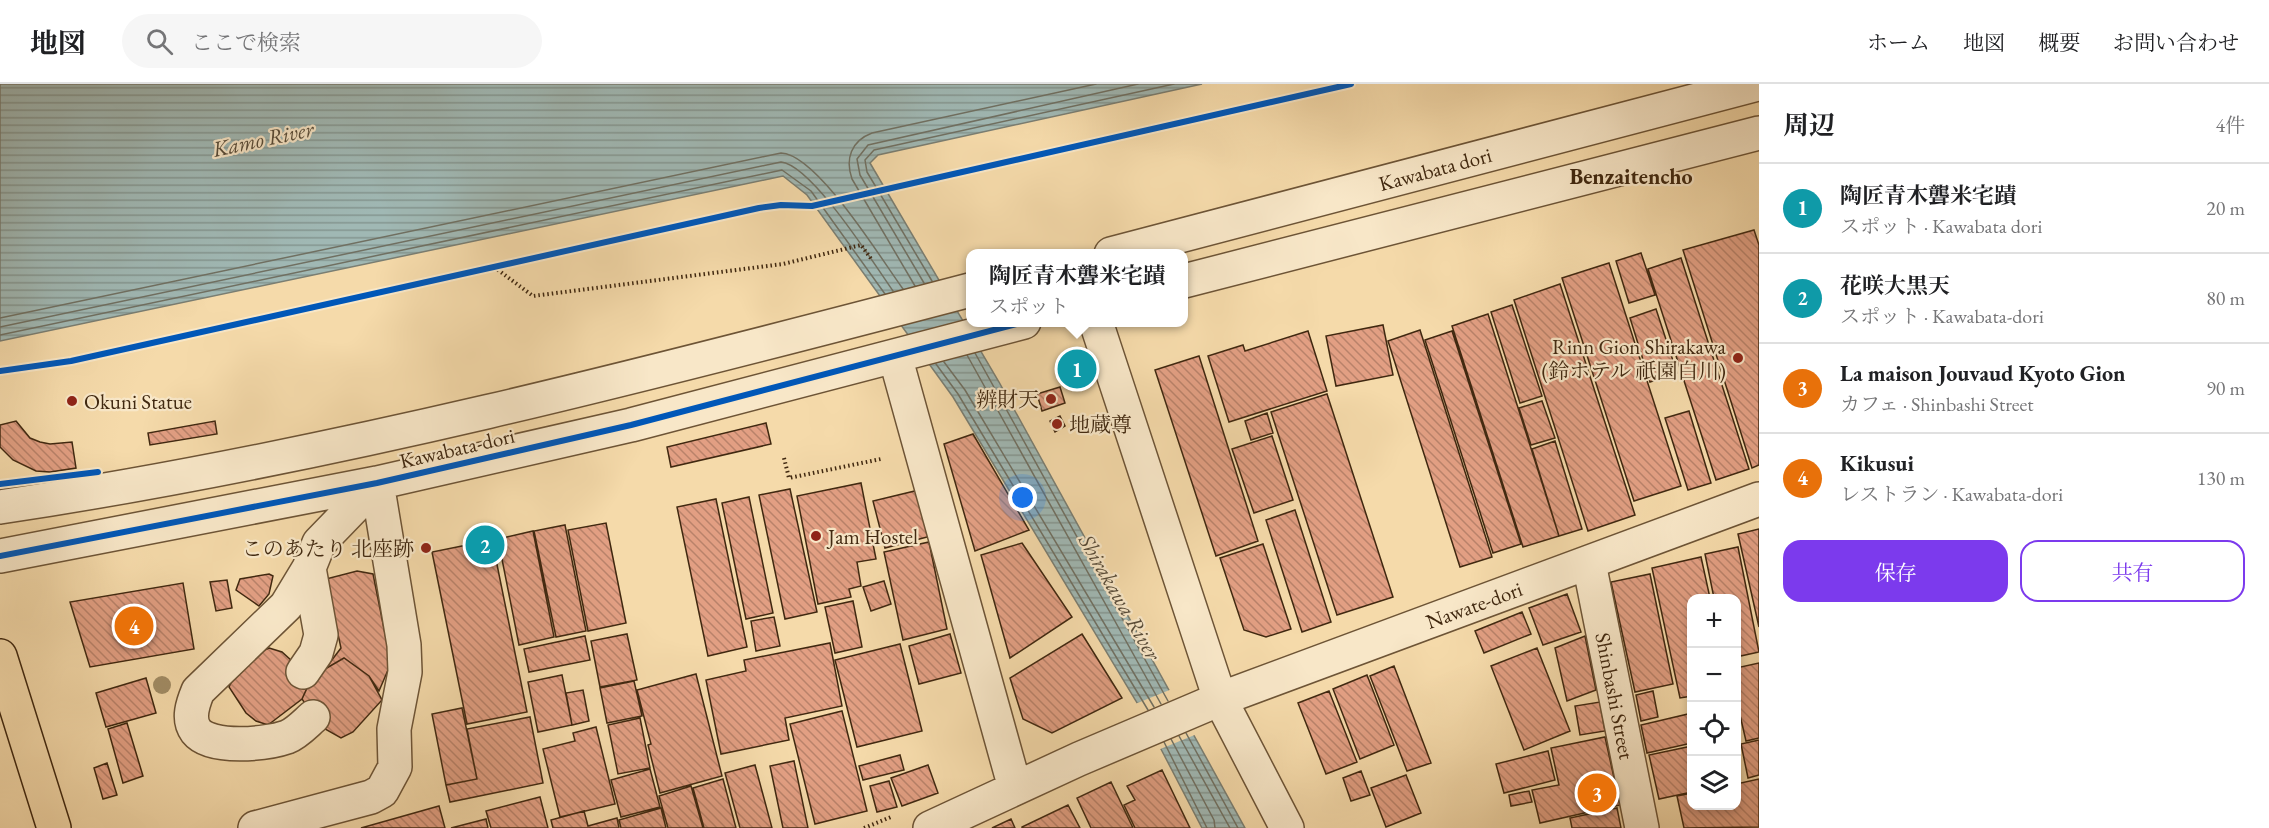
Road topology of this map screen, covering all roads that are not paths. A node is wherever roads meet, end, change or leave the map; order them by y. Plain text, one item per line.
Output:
1 (1758, 84) edge
2 (1759, 133) edge
3 (1131, 249) edge
4 (1188, 280) edge
5 (966, 291) edge
6 (1005, 327) edge
7 (1098, 327) edge
8 (895, 356) junction
9 (377, 483) junction
10 (1759, 500) edge
11 (0, 507) edge
12 (0, 556) edge
13 (1589, 563) junction
14 (309, 568) junction
15 (0, 656) edge
16 (303, 672) dead end
17 (1226, 712) junction
18 (313, 717) dead end
19 (256, 721) dead end
20 (209, 739) junction
21 (1015, 788) junction
22 (937, 827) edge
23 (54, 828) edge
24 (255, 828) edge
25 (1287, 828) edge
26 (1642, 828) edge

1 - 3 street, Kawabata dori
2 - 4 street
5 - 11 street
6 - 8 street, Kawabata-dori
7 - 17 street
8 - 9 street, Kawabata-dori
8 - 21 street
9 - 12 street, Kawabata-dori
9 - 14 street
9 - 24 street
10 - 13 street, Nawate-dori
13 - 17 street, Nawate-dori
13 - 26 street, Shinbashi Street
14 - 16 street
14 - 20 street
15 - 23 main road
17 - 21 street, Nawate-dori
17 - 25 street
18 - 20 street
19 - 20 street
21 - 22 street

